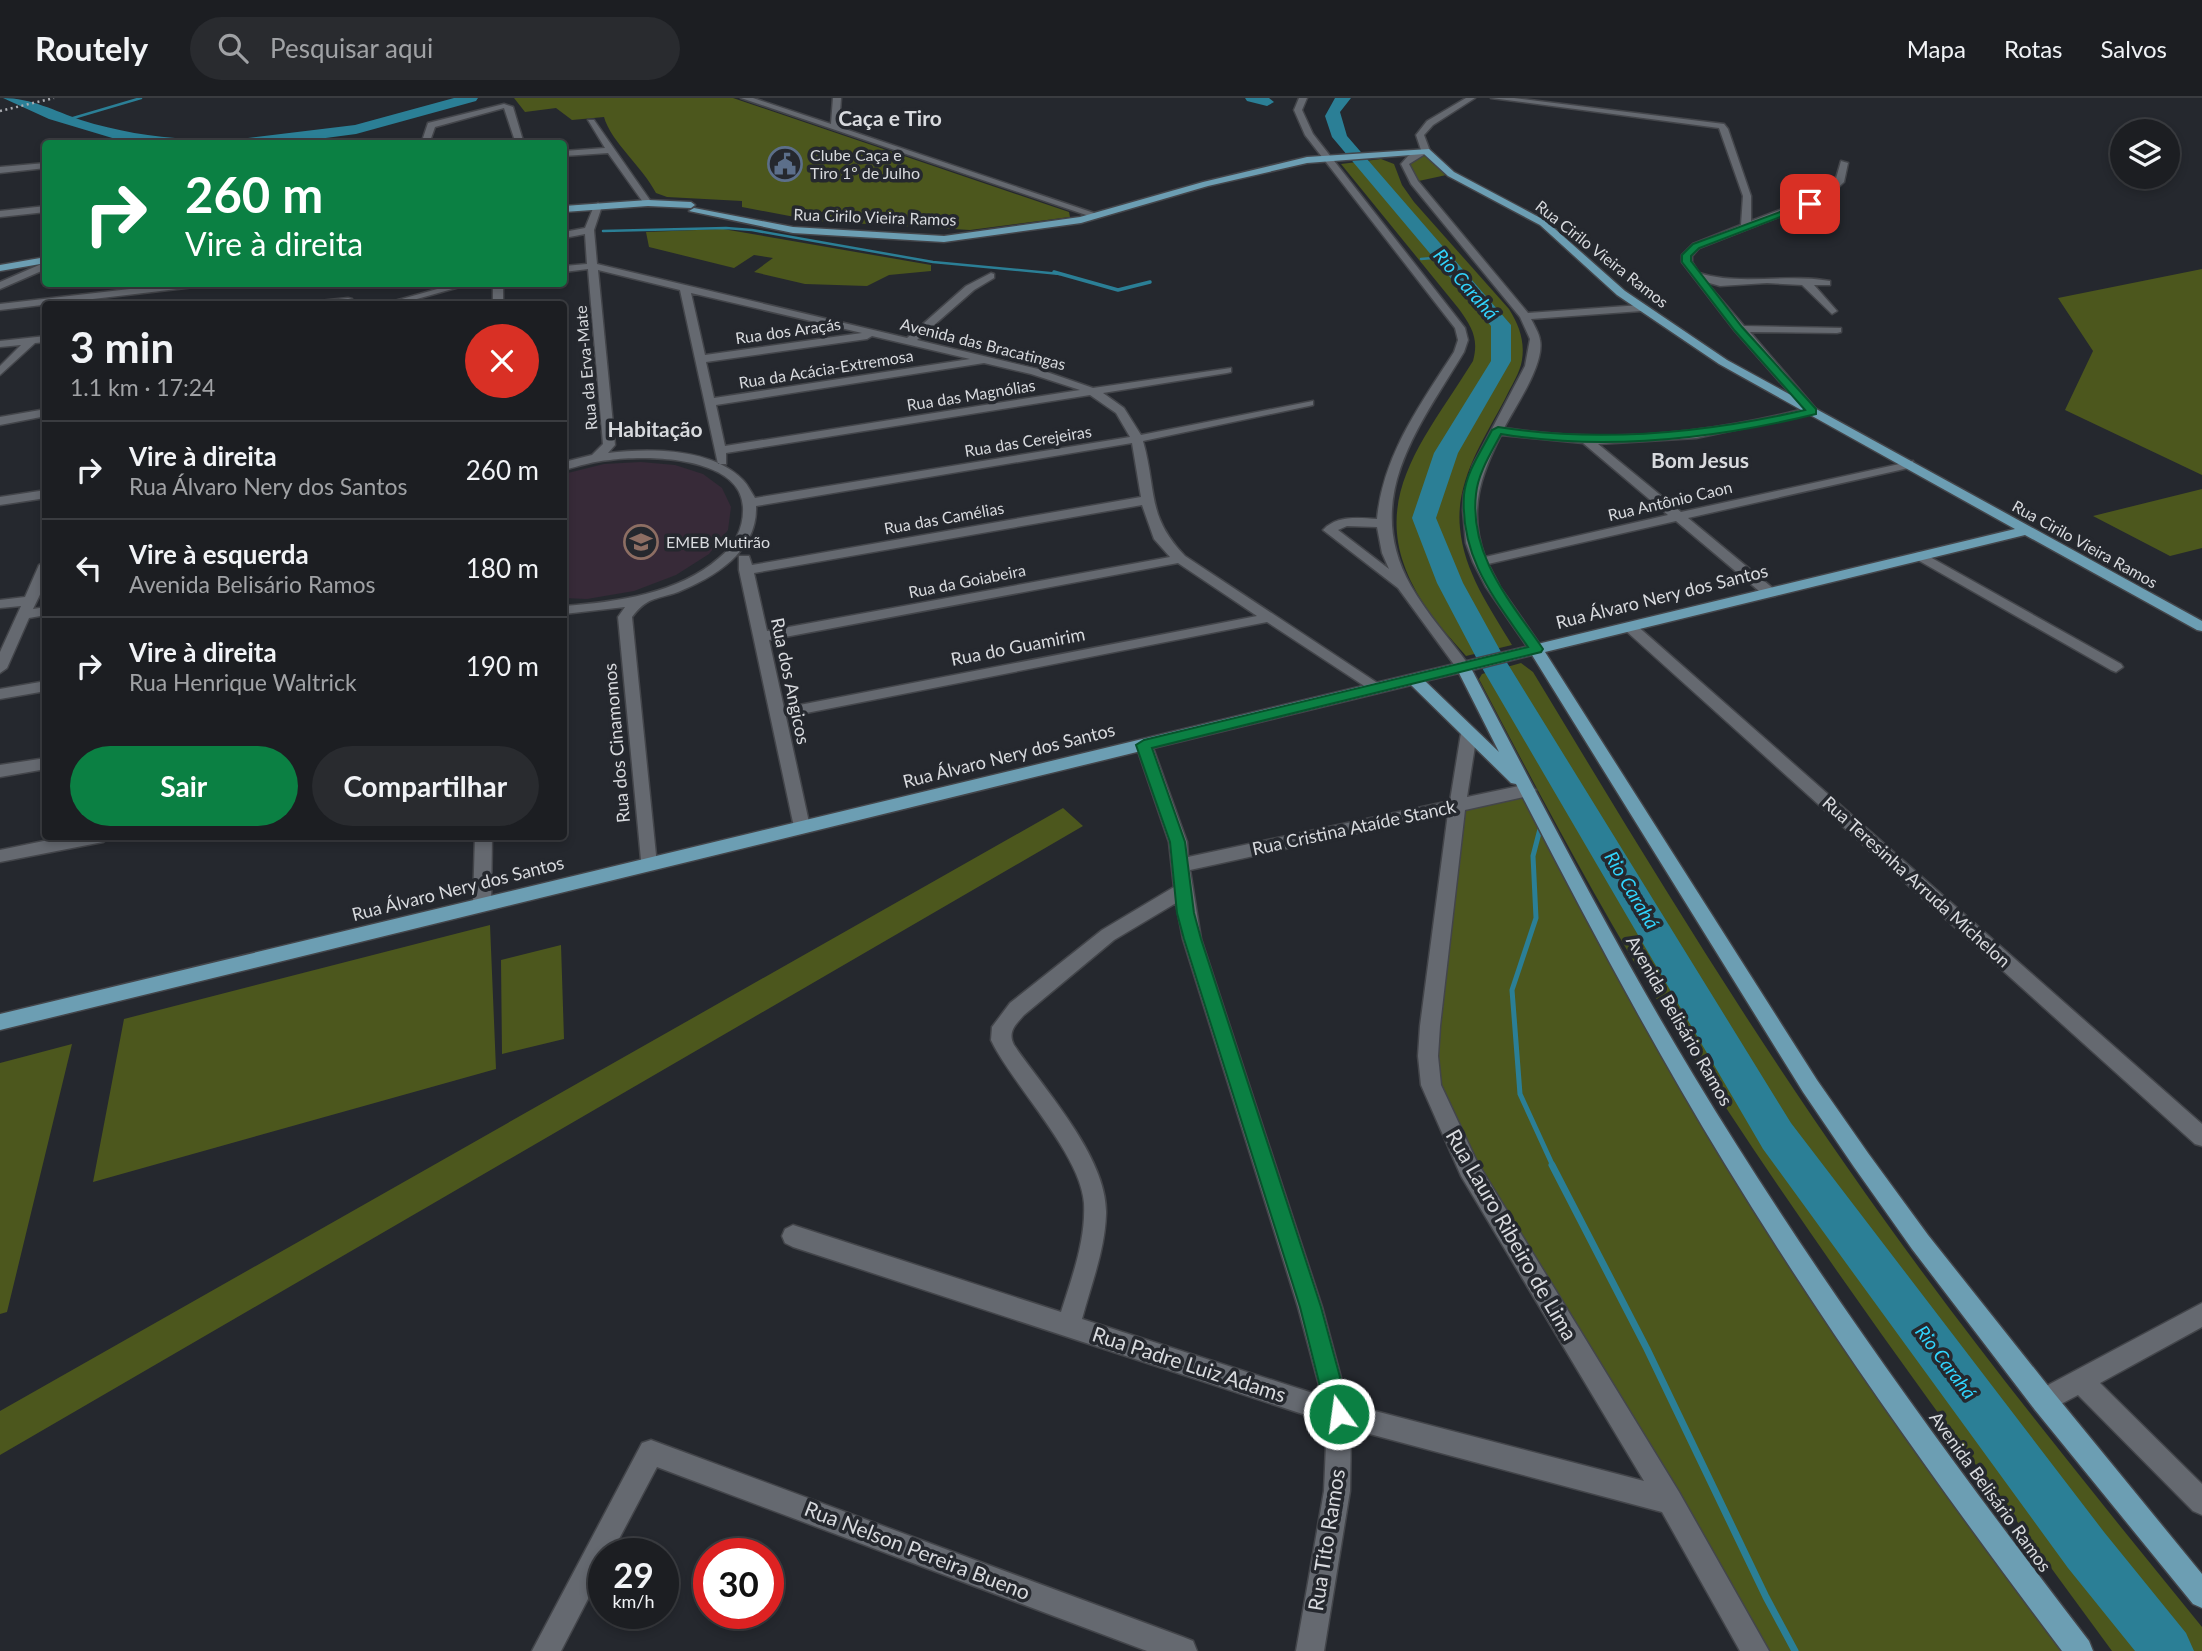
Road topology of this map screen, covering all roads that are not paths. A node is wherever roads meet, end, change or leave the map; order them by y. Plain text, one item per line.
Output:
1 (745, 98) edge
2 (837, 98) edge
3 (1303, 98) edge
4 (1471, 98) edge
5 (1495, 98) edge
6 (591, 122) dead end
7 (835, 128) junction
8 (426, 140) edge
9 (519, 140) edge
10 (611, 150) junction
11 (1426, 151) junction
12 (567, 155) edge
13 (1334, 157) junction
14 (1844, 163) dead end
15 (42, 165) edge
16 (1, 170) edge
17 (648, 203) junction
18 (597, 208) junction
19 (692, 208) junction
20 (42, 209) edge
21 (567, 211) edge
22 (0, 214) edge
23 (1098, 216) junction
24 (1746, 227) junction
25 (589, 230) junction
26 (567, 234) edge
27 (42, 261) edge
28 (42, 262) edge
29 (0, 266) edge
30 (592, 266) junction
31 (567, 269) edge
32 (1695, 275) junction
33 (991, 276) dead end
34 (1805, 282) junction
35 (1826, 283) dead end
36 (0, 286) edge
37 (153, 287) edge
38 (447, 287) edge
39 (685, 288) junction
40 (46, 301) edge
41 (395, 301) edge
42 (42, 302) edge
43 (0, 307) edge
44 (1641, 308) junction
45 (1832, 311) dead end
46 (1525, 316) junction
47 (1739, 329) junction
48 (1837, 330) dead end
49 (879, 334) junction
50 (31, 341) junction
51 (42, 341) edge
52 (909, 341) junction
53 (0, 344) edge
54 (701, 359) junction
55 (988, 360) junction
56 (1227, 370) dead end
57 (0, 372) edge
58 (1092, 391) junction
59 (710, 402) junction
60 (1309, 403) dead end
61 (1812, 411) junction
62 (42, 413) edge
63 (0, 421) edge
64 (1498, 430) junction
65 (1137, 439) junction
66 (1586, 440) junction
67 (609, 445) junction
68 (720, 450) junction
69 (623, 454) junction
70 (596, 458) junction
71 (1909, 464) junction
72 (567, 465) edge
73 (724, 471) junction
74 (42, 495) edge
75 (1147, 500) junction
76 (0, 501) edge
77 (750, 503) junction
78 (1678, 517) junction
79 (1381, 523) junction
80 (2028, 530) junction
81 (740, 542) junction
82 (1921, 556) junction
83 (1180, 559) junction
84 (1480, 562) junction
85 (746, 570) junction
86 (42, 574) edge
87 (1403, 586) junction
88 (1770, 593) junction
89 (636, 602) junction
90 (0, 604) edge
91 (610, 607) junction
92 (27, 608) junction
93 (42, 610) edge
94 (567, 610) edge
95 (625, 617) junction
96 (1266, 618) junction
97 (1630, 627) junction
98 (2202, 627) edge
99 (761, 637) junction
100 (1536, 649) junction
101 (1467, 666) junction
102 (2116, 667) dead end
103 (0, 668) edge
104 (1414, 679) junction
105 (42, 687) edge
106 (1377, 688) junction
107 (0, 694) edge
108 (777, 714) junction
109 (1469, 733) junction
110 (1144, 745) junction
111 (42, 764) edge
112 (0, 771) edge
113 (1528, 790) junction
114 (1457, 806) junction
115 (802, 827) junction
116 (82, 840) edge
117 (484, 840) edge
118 (0, 856) edge
119 (648, 865) junction
120 (1181, 865) junction
121 (1183, 890) junction
122 (482, 905) junction
123 (0, 1022) edge
124 (2202, 1137) edge
125 (793, 1236) dead end
126 (2202, 1314) edge
127 (1069, 1326) junction
128 (2081, 1381) junction
129 (2044, 1401) junction
130 (1339, 1414) junction
131 (1670, 1501) junction
132 (2202, 1502) edge
133 (2202, 1595) edge
134 (546, 1651) edge
135 (1182, 1651) edge
136 (1310, 1651) edge
137 (1755, 1651) edge
138 (2079, 1651) edge

1 - 7 street
2 - 7 street
3 - 13 street, Avenida Belisário Ramos
4 - 11 street
5 - 24 street
6 - 10 street
7 - 23 street
8 - 9 street
10 - 12 street
10 - 17 street
11 - 13 main road, Rua Cirilo Vieira Ramos
11 - 44 main road, Rua Cirilo Vieira Ramos
11 - 46 street
13 - 23 main road, Rua Cirilo Vieira Ramos
13 - 79 street, Avenida Belisário Ramos
14 - 24 street
15 - 16 street
17 - 18 main road, Rua Cirilo Vieira Ramos
17 - 19 main road, Rua Cirilo Vieira Ramos
18 - 19 main road, Rua Cirilo Vieira Ramos
18 - 21 main road, Rua Cirilo Vieira Ramos
18 - 25 street, Rua da Erva-Mate
19 - 23 main road, Rua Cirilo Vieira Ramos
20 - 22 street
24 - 32 street
25 - 26 street
25 - 30 street, Rua da Erva-Mate
27 - 29 main road
28 - 36 street
30 - 31 street, Avenida das Bracatingas
30 - 39 street, Avenida das Bracatingas
30 - 67 street, Rua da Erva-Mate
32 - 34 street
32 - 47 street
33 - 52 street
34 - 35 street
34 - 45 street
37 - 40 street
38 - 41 street
39 - 49 street, Avenida das Bracatingas
39 - 54 street
42 - 43 street
44 - 46 street
44 - 61 main road, Rua Cirilo Vieira Ramos
46 - 64 street
47 - 48 street
47 - 61 street
49 - 52 street, Avenida das Bracatingas
49 - 54 street, Rua dos Araçás
50 - 51 street
50 - 53 street
50 - 57 street
52 - 55 street, Avenida das Bracatingas
54 - 59 street
55 - 58 street, Avenida das Bracatingas
55 - 59 street, Rua da Acácia-Extremosa
56 - 58 street, Rua das Magnólias
58 - 65 street, Avenida das Bracatingas
58 - 68 street, Rua das Magnólias
59 - 68 street
60 - 65 street, Rua das Cerejeiras
61 - 66 street
61 - 71 main road, Rua Cirilo Vieira Ramos
62 - 63 street
64 - 66 street
64 - 84 street
65 - 75 street, Avenida das Bracatingas
65 - 77 street, Rua das Cerejeiras
66 - 78 street
67 - 69 street, Rua da Erva-Mate
67 - 70 street, Rua da Erva-Mate
68 - 73 street
69 - 70 street
69 - 73 street
70 - 72 street
71 - 78 street, Rua Antônio Caon
71 - 80 main road, Rua Cirilo Vieira Ramos
73 - 77 street
74 - 76 street
75 - 83 street, Avenida das Bracatingas
75 - 85 street, Rua das Camélias
77 - 81 street
78 - 84 street, Rua Antônio Caon
78 - 88 street
79 - 87 street, Avenida Belisário Ramos
79 - 87 street
80 - 82 main road, Rua Álvaro Nery dos Santos
80 - 98 main road, Rua Cirilo Vieira Ramos
81 - 85 street, Rua dos Angicos
81 - 89 street
82 - 88 main road, Rua Álvaro Nery dos Santos
82 - 102 street
83 - 96 street, Avenida das Bracatingas
83 - 99 street, Rua da Goiabeira
84 - 100 street
85 - 99 street, Rua dos Angicos
86 - 92 street
87 - 101 street, Avenida Belisário Ramos
88 - 97 main road, Rua Álvaro Nery dos Santos
89 - 91 street
89 - 95 street
90 - 92 street
91 - 94 street
91 - 95 street
92 - 93 street
92 - 103 street
95 - 119 street, Rua dos Cinamomos
96 - 106 street, Avenida das Bracatingas
96 - 108 street, Rua do Guamirim
97 - 100 main road, Rua Álvaro Nery dos Santos
97 - 124 street, Rua Teresinha Arruda Michelon
99 - 108 street, Rua dos Angicos
100 - 101 main road, Rua Álvaro Nery dos Santos
100 - 129 main road
101 - 104 main road, Rua Álvaro Nery dos Santos
101 - 113 main road, Avenida Belisário Ramos
104 - 106 main road, Rua Álvaro Nery dos Santos
104 - 109 main road
105 - 107 street
106 - 110 main road, Rua Álvaro Nery dos Santos
108 - 115 street, Rua dos Angicos
109 - 113 main road
109 - 114 street, Rua Lauro Ribeiro de Lima
110 - 115 main road, Rua Álvaro Nery dos Santos
110 - 120 street, Rua Tito Ramos
111 - 112 street
113 - 114 street, Rua Cristina Ataíde Stanck
113 - 138 main road, Avenida Belisário Ramos
114 - 120 street, Rua Cristina Ataíde Stanck
114 - 131 street, Rua Lauro Ribeiro de Lima
115 - 119 main road, Rua Álvaro Nery dos Santos
116 - 118 street
117 - 122 street
119 - 122 main road, Rua Álvaro Nery dos Santos
120 - 121 street, Rua Tito Ramos
121 - 127 street
121 - 130 street, Rua Tito Ramos
122 - 123 main road, Rua Álvaro Nery dos Santos
125 - 127 street, Rua Padre Luiz Adams
126 - 128 street
127 - 130 street, Rua Padre Luiz Adams
128 - 129 street
128 - 132 street
129 - 133 main road
130 - 131 street, Rua Padre Luiz Adams
130 - 136 street, Rua Tito Ramos
131 - 137 street, Rua Lauro Ribeiro de Lima
134 - 135 street, Rua Nelson Pereira Bueno

